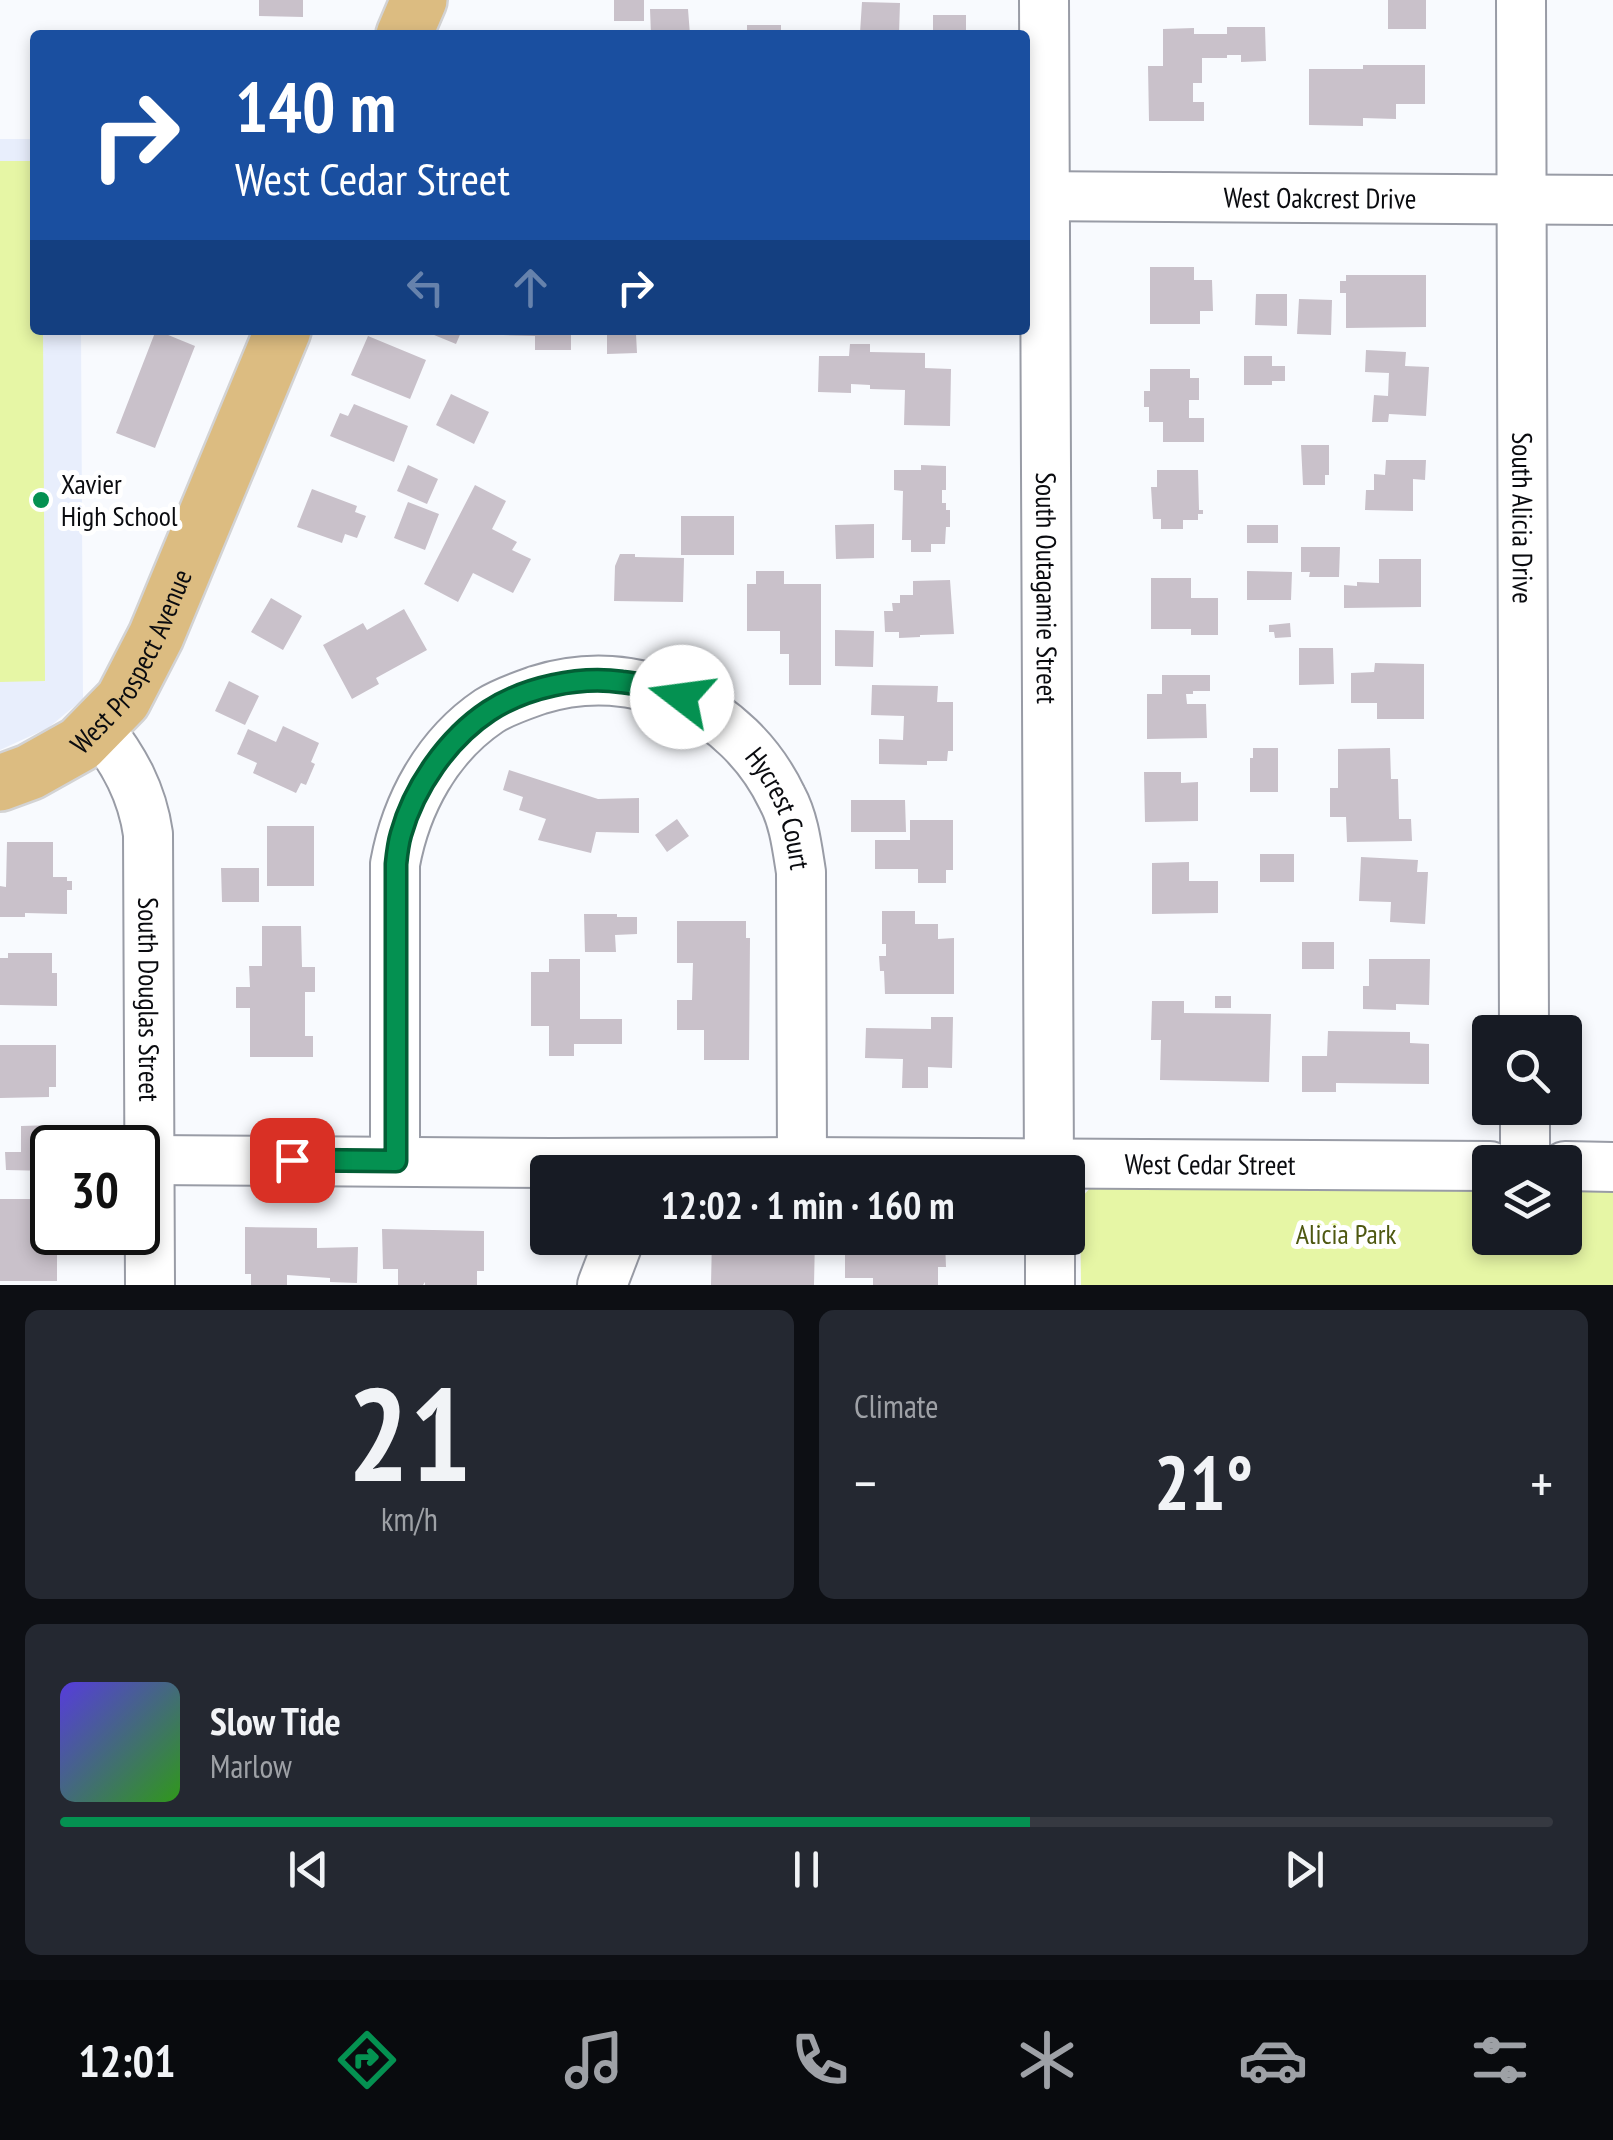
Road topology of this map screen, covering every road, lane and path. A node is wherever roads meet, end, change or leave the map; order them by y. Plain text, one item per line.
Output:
1 (418, 0) edge
2 (1044, 0) edge
3 (1522, 0) edge
4 (406, 30) edge
5 (1034, 196) edge
6 (1522, 200) junction
7 (1613, 200) edge
8 (281, 335) edge
9 (98, 727) junction
10 (0, 783) edge
11 (1524, 1015) edge
12 (150, 1125) edge
13 (802, 1155) edge
14 (1049, 1155) edge
15 (160, 1160) edge
16 (396, 1161) junction
17 (1472, 1166) edge
18 (1582, 1166) edge
19 (530, 1167) edge
20 (1613, 1167) edge
21 (1085, 1168) edge
22 (150, 1255) edge
23 (586, 1255) edge
24 (612, 1255) edge
25 (1050, 1255) edge
26 (150, 1285) edge
27 (599, 1285) edge
28 (1050, 1285) edge

1 - 4 main road
2 - 5 street, South Outagamie Street
3 - 6 street, South Alicia Drive
5 - 6 street, West Oakcrest Drive
5 - 14 street, South Outagamie Street
6 - 7 street, West Oakcrest Drive
6 - 11 street, South Alicia Drive
8 - 9 main road, West Prospect Avenue
9 - 10 main road, West Prospect Avenue
9 - 12 street, South Douglas Street
13 - 16 street, Hycrest Court
15 - 16 street, West Cedar Street
16 - 19 street, West Cedar Street
17 - 21 street, West Cedar Street
18 - 20 street
22 - 26 street, South Douglas Street
23 - 27 street
24 - 27 street
25 - 28 street

